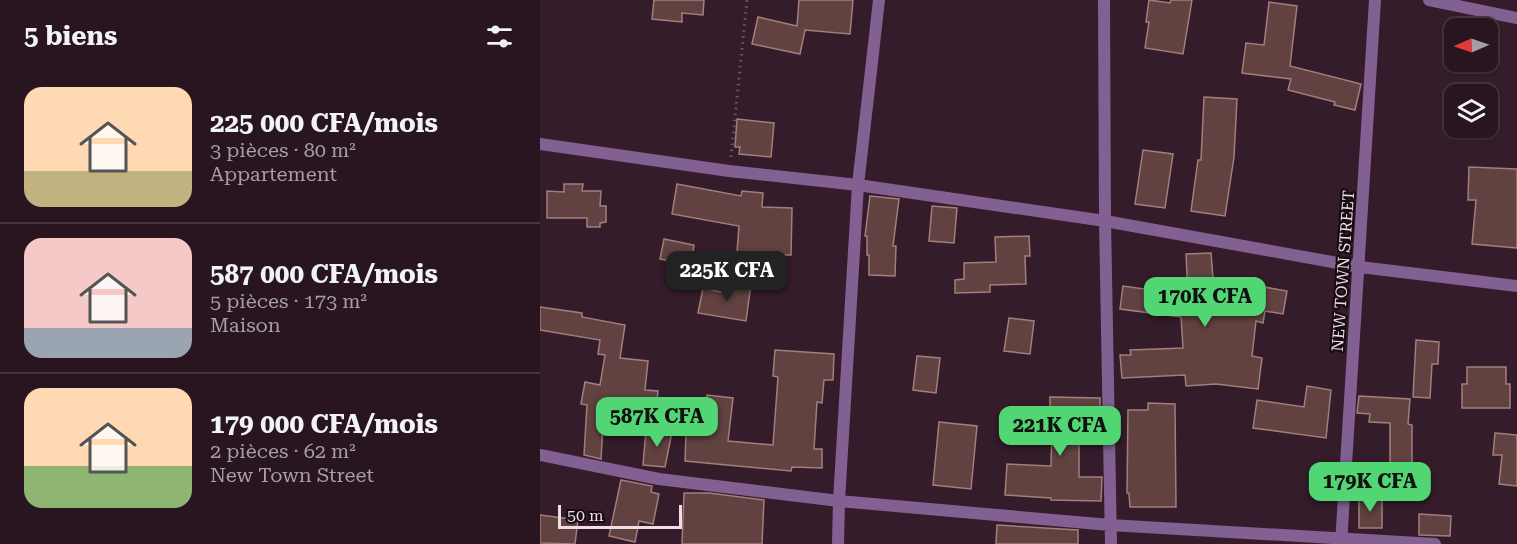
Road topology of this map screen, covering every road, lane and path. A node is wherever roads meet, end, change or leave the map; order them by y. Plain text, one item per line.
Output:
1 (747, 0) edge
2 (879, 0) edge
3 (1104, 0) edge
4 (1376, 0) edge
5 (1429, 0) edge
6 (1517, 18) edge
7 (540, 144) edge
8 (729, 171) junction
9 (858, 185) junction
10 (1105, 221) junction
11 (1360, 267) junction
12 (1517, 286) edge
13 (540, 455) edge
14 (838, 501) junction
15 (1110, 525) junction
16 (1342, 542) edge
17 (838, 544) edge
18 (1111, 544) edge
19 (1435, 544) edge

1 - 8 path
2 - 9 street
3 - 10 street
4 - 11 street, NEW TOWN STREET
5 - 6 street
7 - 8 street
8 - 9 street
9 - 10 street
9 - 14 street
10 - 11 street
10 - 15 street
11 - 12 street
11 - 16 street, NEW TOWN STREET
13 - 14 street
14 - 15 street
14 - 17 street
15 - 16 street
15 - 18 street
16 - 19 street

